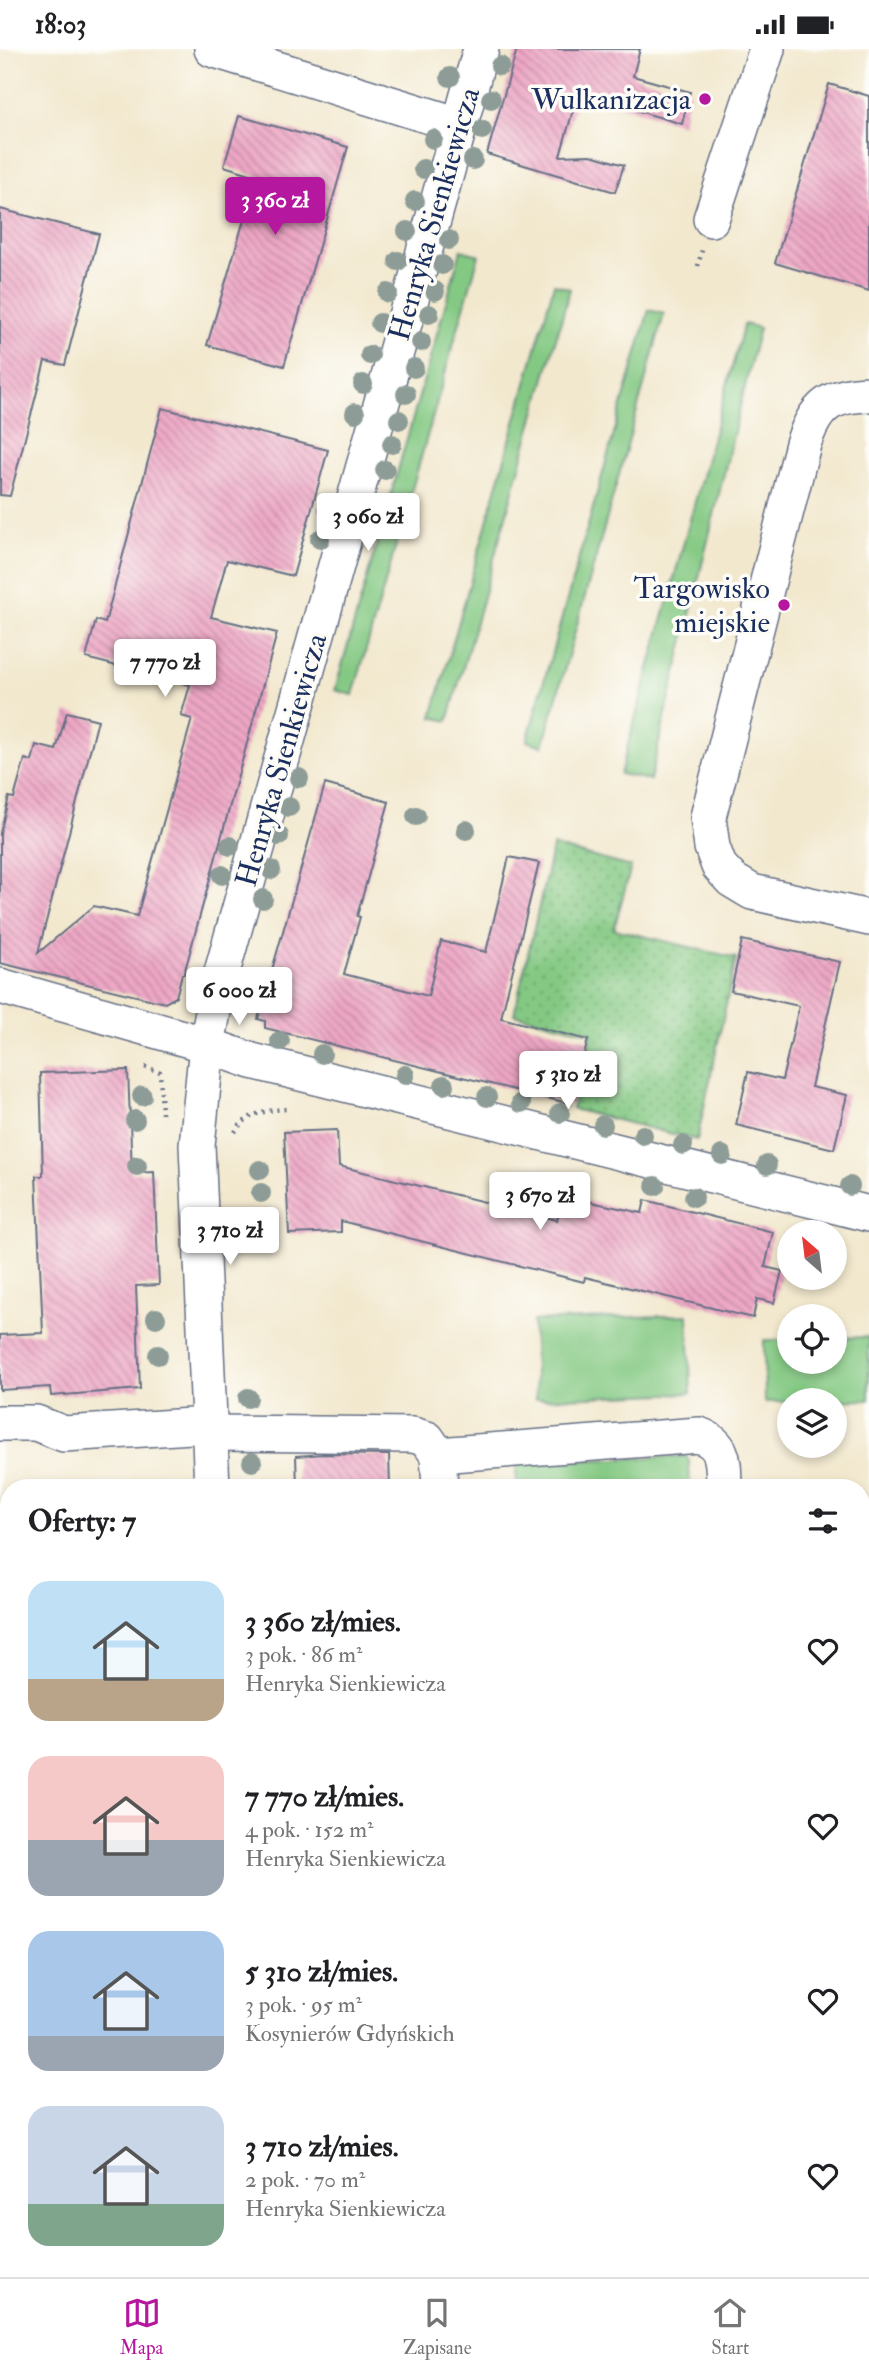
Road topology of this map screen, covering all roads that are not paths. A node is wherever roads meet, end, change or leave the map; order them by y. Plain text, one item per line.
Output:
1 (212, 49) edge
2 (481, 49) edge
3 (767, 49) edge
4 (459, 125) junction
5 (711, 219) dead end
6 (869, 394) edge
7 (869, 918) edge
8 (0, 986) edge
9 (207, 1045) junction
10 (869, 1214) edge
11 (0, 1423) edge
12 (208, 1429) junction
13 (439, 1471) edge
14 (211, 1479) edge
15 (724, 1479) edge

1 - 4 street
2 - 4 street, Henryka Sienkiewicza
3 - 5 street
4 - 9 street, Henryka Sienkiewicza
6 - 7 street
8 - 9 street
9 - 10 street
9 - 12 street, Henryka Sienkiewicza
11 - 12 street
12 - 13 street
12 - 14 street, Henryka Sienkiewicza
13 - 15 street

